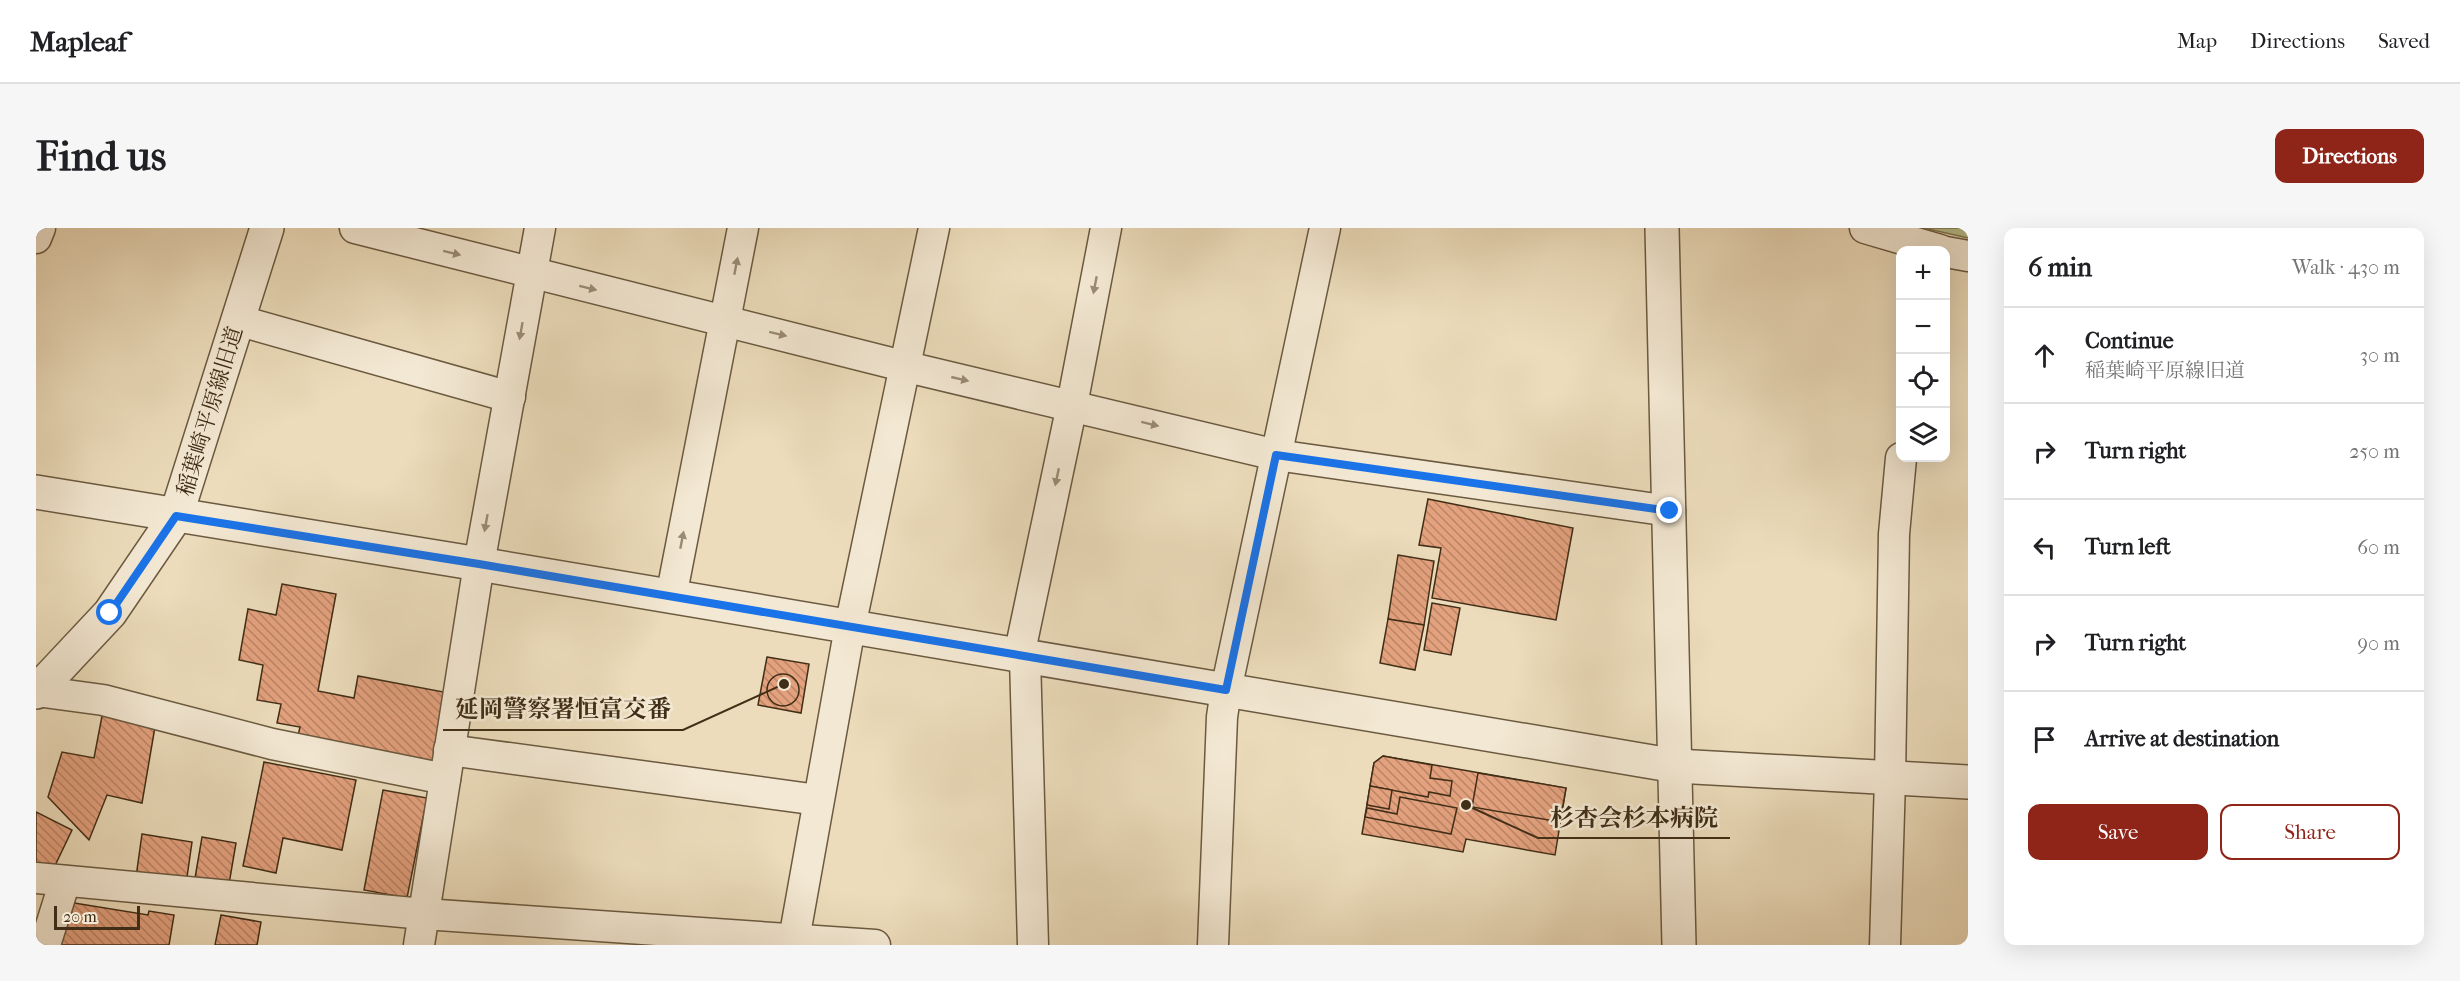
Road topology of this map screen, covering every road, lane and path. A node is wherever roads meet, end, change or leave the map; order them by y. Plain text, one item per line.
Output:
1 (40, 228) edge
2 (267, 228) edge
3 (355, 228) edge
4 (540, 228) edge
5 (743, 228) edge
6 (934, 228) edge
7 (1106, 228) edge
8 (1325, 228) edge
9 (1662, 228) edge
10 (1865, 228) edge
11 (36, 238) edge
12 (1923, 246) edge
13 (1950, 253) edge
14 (1968, 256) edge
15 (531, 274) junction
16 (237, 321) junction
17 (725, 321) junction
18 (903, 366) junction
19 (510, 397) junction
20 (1072, 405) junction
21 (1276, 455) junction
22 (1901, 462) edge
23 (36, 492) edge
24 (1670, 511) junction
25 (176, 516) junction
26 (479, 564) junction
27 (671, 597) junction
28 (850, 627) junction
29 (1022, 657) junction
30 (1226, 690) junction
31 (37, 692) edge
32 (449, 750) junction
33 (1676, 766) junction
34 (445, 779) junction
35 (1890, 779) junction
36 (1968, 782) edge
37 (818, 800) junction
38 (50, 880) edge
39 (424, 914) junction
40 (793, 942) edge
41 (45, 945) edge
42 (419, 945) edge
43 (875, 945) edge
44 (1033, 945) edge
45 (1213, 945) edge
46 (1678, 945) edge
47 (1885, 945) edge

1 - 11 street
2 - 16 street, 稲葉崎平原線旧道
3 -> 15 street
4 - 15 street
17 -> 5 street
6 - 18 street
7 -> 20 street
8 - 21 street
9 - 24 street
10 - 12 street
13 - 14 street
15 -> 17 street
15 -> 19 street
16 - 19 street
16 - 25 street, 稲葉崎平原線旧道
17 -> 18 street
27 -> 17 street
18 -> 20 street
18 - 28 street
19 -> 26 street
20 -> 21 street
20 -> 29 street
21 - 24 street
21 - 30 street
22 - 35 street
23 - 25 street
24 - 33 street
25 - 26 street
25 - 31 street, 稲葉崎平原線旧道
26 - 27 street
26 - 32 street
27 - 28 street
28 - 29 street
28 - 37 street
29 - 30 street
29 - 44 street
30 - 33 street
30 - 45 street
31 - 34 street
32 - 34 street
32 - 37 street
33 - 35 street
33 - 46 street
34 - 39 street
35 - 36 street
35 - 47 street
37 - 40 street
38 - 39 street
38 - 41 street
39 - 40 street
39 - 42 street
40 - 43 street

